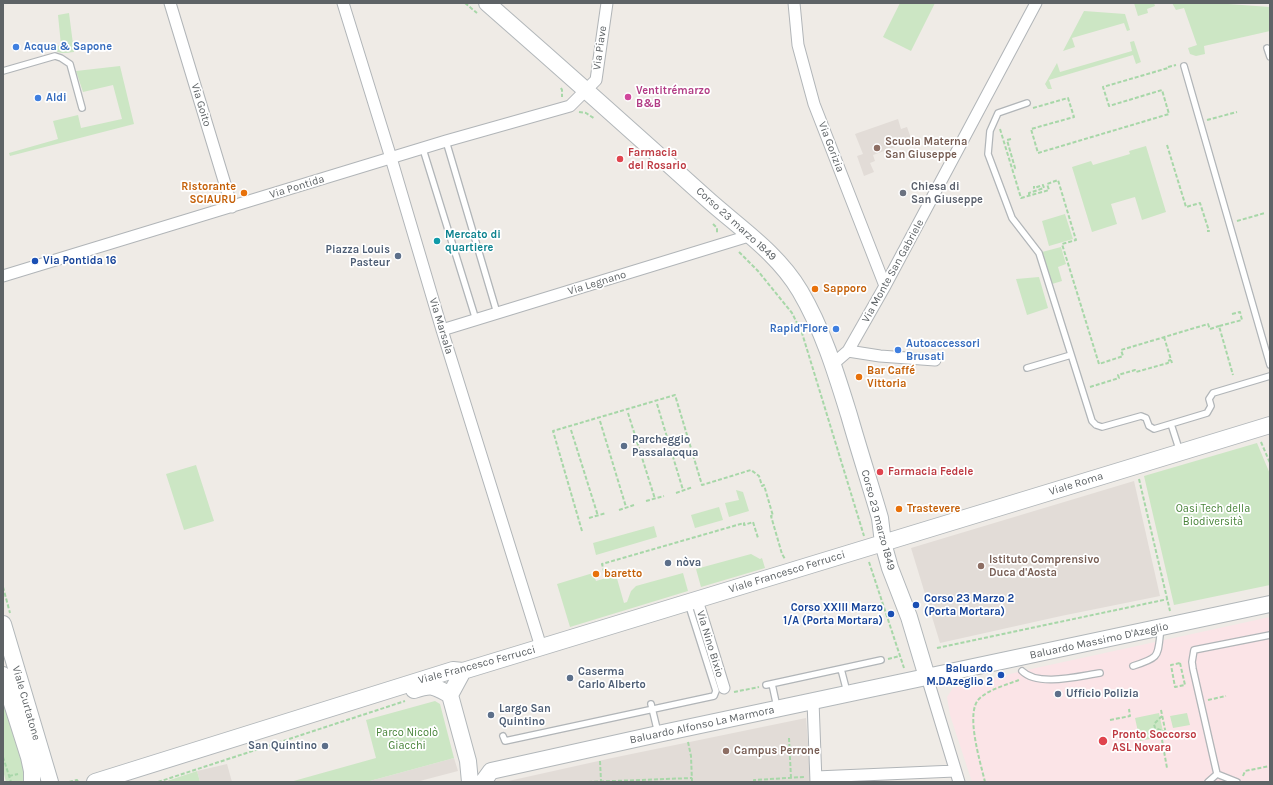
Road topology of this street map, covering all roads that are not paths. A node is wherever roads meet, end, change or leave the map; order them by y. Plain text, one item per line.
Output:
1 (170, 3) edge
2 (343, 3) edge
3 (487, 3) edge
4 (607, 3) edge
5 (794, 3) edge
6 (1036, 3) edge
7 (1267, 48) dead end
8 (1270, 57) edge
9 (1184, 66) dead end
10 (3, 71) edge
11 (587, 90) junction
12 (1027, 103) dead end
13 (82, 108) dead end
14 (446, 141) junction
15 (422, 148) junction
16 (392, 158) junction
17 (232, 206) junction
18 (752, 235) junction
19 (3, 276) edge
20 (885, 286) junction
21 (497, 313) junction
22 (476, 320) junction
23 (442, 330) junction
24 (848, 351) junction
25 (1071, 354) junction
26 (935, 360) dead end
27 (833, 364) junction
28 (1270, 366) edge
29 (1027, 368) dead end
30 (1270, 376) edge
31 (1171, 424) junction
32 (1270, 425) edge
33 (1180, 452) junction
34 (883, 543) junction
35 (692, 601) junction
36 (1270, 604) edge
37 (3, 624) edge
38 (1162, 628) junction
39 (1270, 635) edge
40 (542, 647) junction
41 (881, 660) road end
42 (1133, 666) dead end
43 (841, 669) junction
44 (463, 671) junction
45 (1022, 671) dead end
46 (1100, 673) dead end
47 (3, 675) edge
48 (927, 677) junction
49 (724, 688) dead end
50 (847, 694) junction
51 (450, 695) junction
52 (813, 701) junction
53 (651, 707) junction
54 (777, 709) junction
55 (658, 734) junction
56 (503, 736) dead end
57 (955, 771) junction
58 (476, 774) edge
59 (1217, 774) junction
60 (816, 779) edge
61 (32, 782) edge
62 (50, 782) edge
63 (95, 782) edge
64 (126, 782) edge
65 (959, 782) edge
66 (1208, 782) edge
67 (1237, 782) edge

1 - 17 street, Via Goito
2 - 16 street, Via Marsala
3 - 11 street, Corso 23 marzo 1849
4 - 11 street, Via Piave
5 - 20 street, Via Gorizia
6 - 20 street, Via Monte San Gabriele
7 - 8 lane
9 - 28 lane
10 - 13 lane
11 - 14 street, Via Pontida
11 - 18 street, Corso 23 marzo 1849
12 - 25 lane
14 - 15 street, Via Pontida
14 - 21 lane
15 - 16 street, Via Pontida
15 - 22 lane
16 - 17 street, Via Pontida
16 - 23 street, Via Marsala
17 - 19 street, Via Pontida
18 - 21 street, Via Legnano
18 - 27 street, Corso 23 marzo 1849
20 - 24 street, Via Monte San Gabriele
21 - 22 street, Via Legnano
22 - 23 street, Via Legnano
23 - 40 street, Via Marsala
24 - 26 street
24 - 27 street, Via Monte San Gabriele
25 - 29 lane
25 - 31 lane
27 - 34 street, Corso 23 marzo 1849
30 - 31 lane
31 - 33 lane
32 - 33 street, Viale Roma
33 - 34 street, Viale Roma
34 - 35 street, Viale Francesco Ferrucci
34 - 48 street, Corso 23 marzo 1849
35 - 40 street, Viale Francesco Ferrucci
35 - 49 street, Via Nino Bixio
35 - 53 lane
36 - 38 street, Baluardo Massimo D'Azeglio
37 - 62 street, Viale Curtatone
38 - 42 lane
38 - 48 street, Baluardo Massimo D'Azeglio
39 - 59 lane
40 - 44 street, Viale Francesco Ferrucci
41 - 43 lane
43 - 50 lane
43 - 54 lane
44 - 51 street
44 - 63 street, Viale Francesco Ferrucci
45 - 46 lane
47 - 61 street, Viale Curtatone
48 - 50 street, Baluardo Alfonso La Marmora
48 - 57 street
50 - 52 street, Baluardo Alfonso La Marmora
51 - 58 street
51 - 64 street, Viale Francesco Ferrucci
52 - 54 street, Baluardo Alfonso La Marmora
52 - 60 street
53 - 55 lane
53 - 56 lane
54 - 55 street, Baluardo Alfonso La Marmora
55 - 58 street, Baluardo Alfonso La Marmora
57 - 60 street
57 - 65 street
59 - 66 lane
59 - 67 lane

